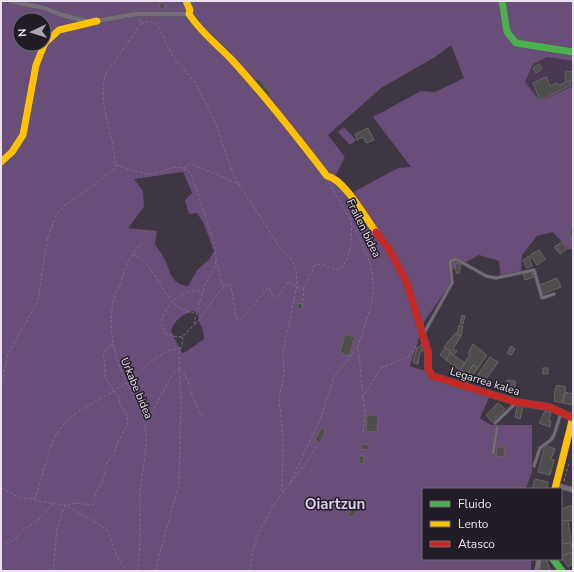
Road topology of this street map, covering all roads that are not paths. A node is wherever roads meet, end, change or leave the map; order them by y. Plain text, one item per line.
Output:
1 (10, 1) edge
2 (186, 1) edge
3 (502, 1) edge
4 (189, 14) junction
5 (97, 21) junction
6 (573, 52) edge
7 (1, 162) edge
8 (554, 294) dead end
9 (423, 335) junction
10 (516, 402) junction
11 (561, 413) junction
12 (573, 418) edge
13 (495, 423) dead end
14 (497, 428) dead end
15 (493, 453) dead end
16 (534, 466) dead end
17 (556, 487) edge
18 (562, 488) edge
19 (573, 490) edge
20 (539, 560) edge
21 (554, 560) edge
22 (537, 571) edge
23 (560, 571) edge

1 - 5 street
2 - 4 street, Frailen bidea
3 - 6 street
4 - 5 street
4 - 9 street, Frailen bidea
5 - 7 street
8 - 9 lane
9 - 10 street, Legarrea kalea
10 - 11 street, Legarrea kalea
10 - 13 lane
11 - 12 street, Legarrea kalea
11 - 16 lane
12 - 17 street
14 - 15 lane
18 - 19 street
20 - 22 street
21 - 23 street

